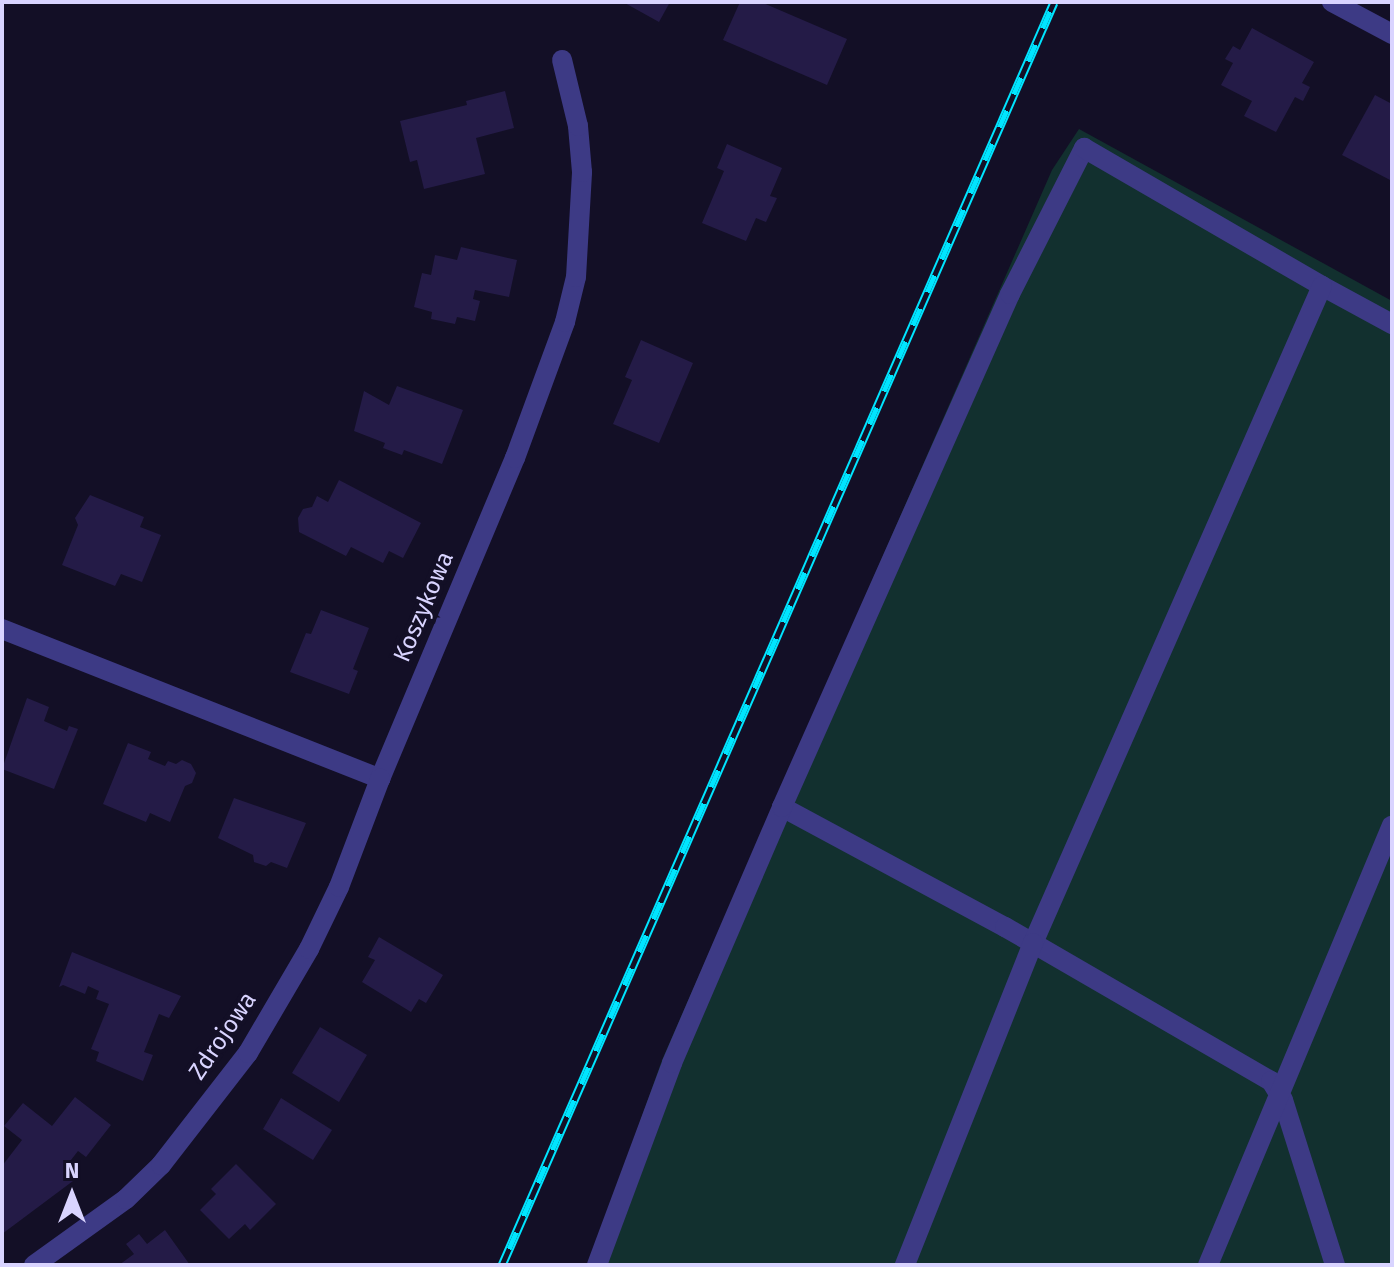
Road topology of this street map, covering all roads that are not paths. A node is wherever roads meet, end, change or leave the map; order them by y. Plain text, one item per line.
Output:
1 (1332, 2) edge
2 (1392, 34) edge
3 (562, 60) dead end
4 (1322, 286) junction
5 (1392, 324) edge
6 (2, 629) edge
7 (380, 779) junction
8 (782, 807) junction
9 (1392, 826) edge
10 (1033, 943) junction
11 (1279, 1093) junction
12 (34, 1265) edge
13 (597, 1265) edge
14 (905, 1265) edge
15 (1208, 1265) edge
16 (1335, 1265) edge

1 - 2 street
3 - 7 street, Koszykowa
4 - 5 street
4 - 8 street
4 - 10 street
6 - 7 street
7 - 12 street, Zdrojowa
8 - 10 street
8 - 13 street
9 - 11 street
10 - 11 street
10 - 14 street
11 - 15 street
11 - 16 street

